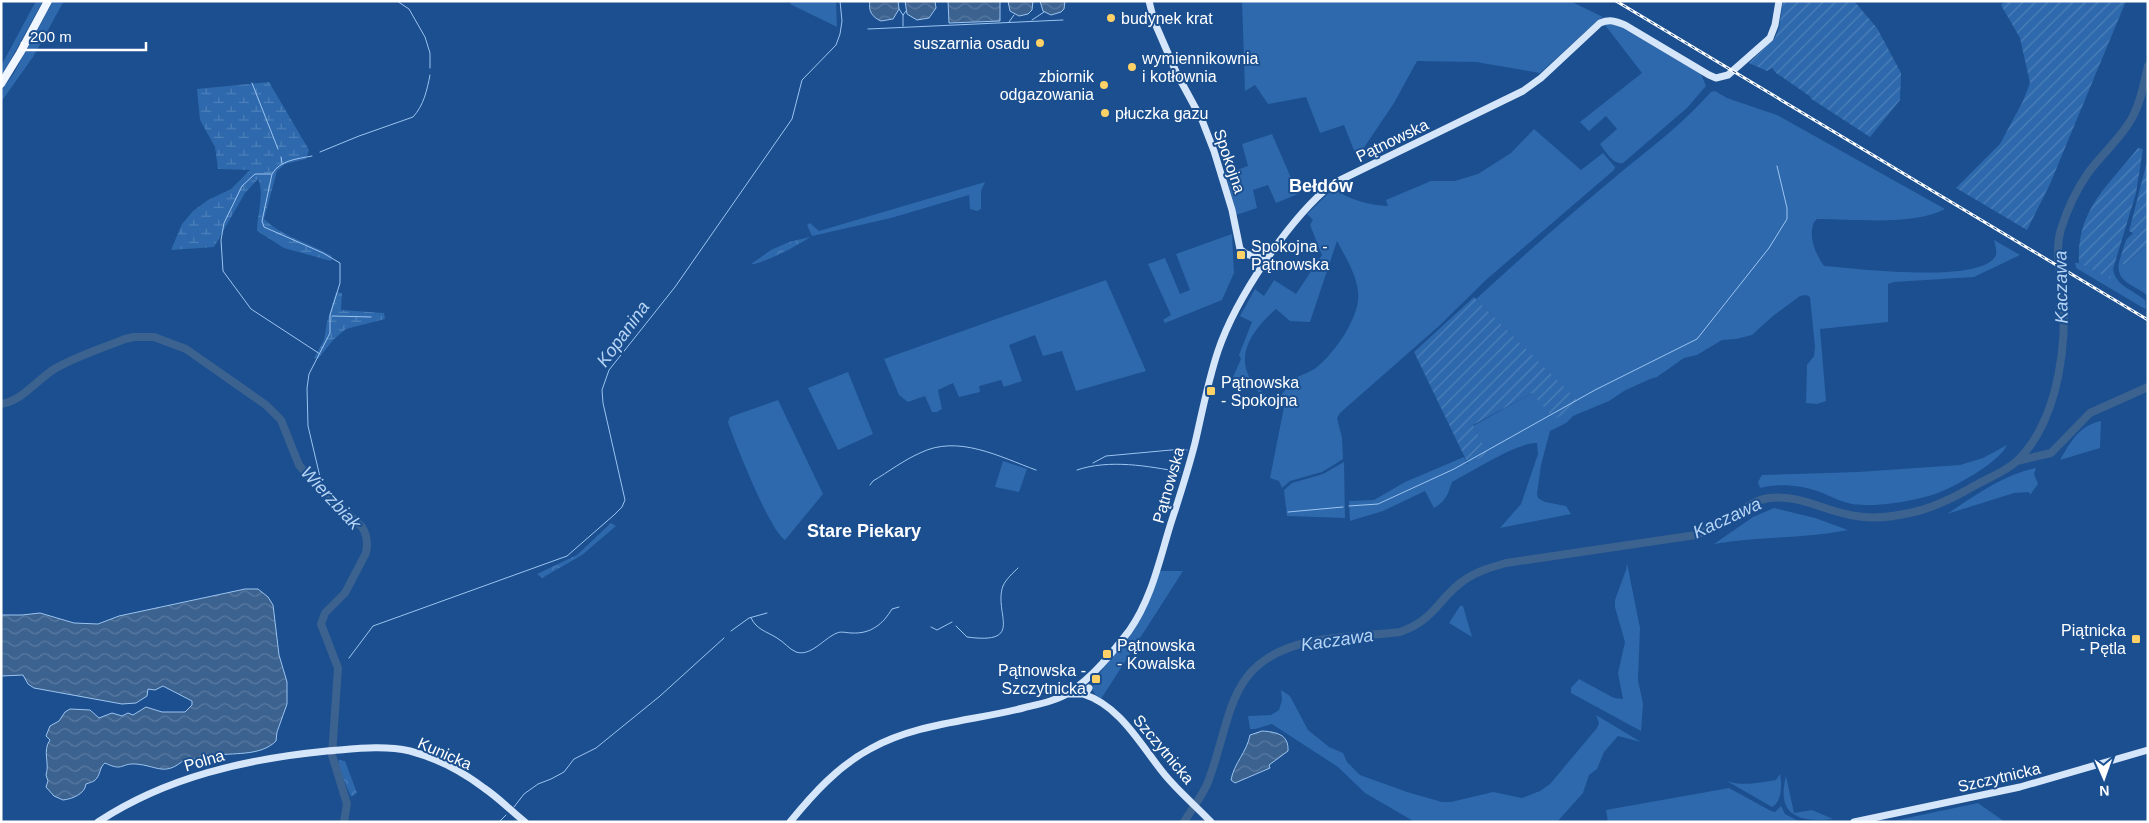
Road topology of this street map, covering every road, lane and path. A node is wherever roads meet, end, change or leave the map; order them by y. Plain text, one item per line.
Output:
1 (48, 1) edge
2 (1149, 1) edge
3 (1779, 1) edge
4 (1, 84) edge
5 (1268, 260) junction
6 (1083, 689) junction
7 (2148, 750) edge
8 (326, 751) joint
9 (98, 822) edge
10 (525, 822) edge
11 (790, 822) edge
12 (1211, 822) edge
13 (1854, 822) edge

1 - 4 main road
2 - 5 street, Spokojna
3 - 5 street, Pątnowska
5 - 6 street, Pątnowska
6 - 11 street
6 - 12 street, Szczytnicka
7 - 13 street, Szczytnicka
8 - 9 street, Polna
8 - 10 street, Kunicka

